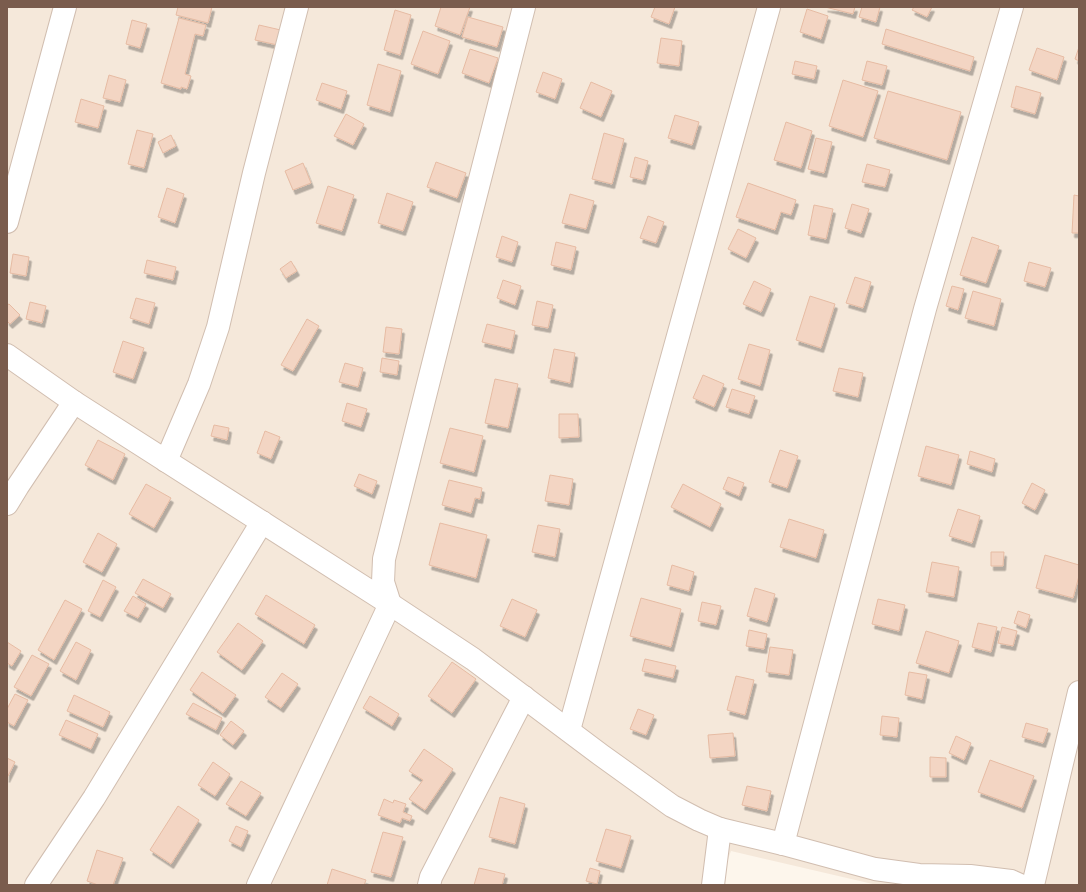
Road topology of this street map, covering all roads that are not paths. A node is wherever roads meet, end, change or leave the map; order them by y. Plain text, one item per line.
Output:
1 (65, 7) edge
2 (297, 7) edge
3 (524, 7) edge
4 (768, 7) edge
5 (1012, 7) edge
6 (7, 222) edge
7 (7, 356) edge
8 (74, 402) junction
9 (166, 461) junction
10 (7, 504) edge
11 (262, 522) junction
12 (390, 604) junction
13 (1079, 692) edge
14 (524, 697) junction
15 (569, 730) junction
16 (720, 829) junction
17 (783, 844) junction
18 (36, 885) edge
19 (258, 885) edge
20 (429, 885) edge
21 (712, 885) edge
22 (1020, 885) edge
23 (1033, 885) edge

1 - 6 street
2 - 9 street
3 - 12 street
4 - 15 street
5 - 17 street
7 - 8 street
8 - 9 street
8 - 10 street
9 - 11 street
11 - 12 street
11 - 18 street
12 - 14 street
12 - 19 street
13 - 23 street
14 - 15 street
14 - 20 street
15 - 16 street
16 - 17 street
16 - 21 street
17 - 22 street

